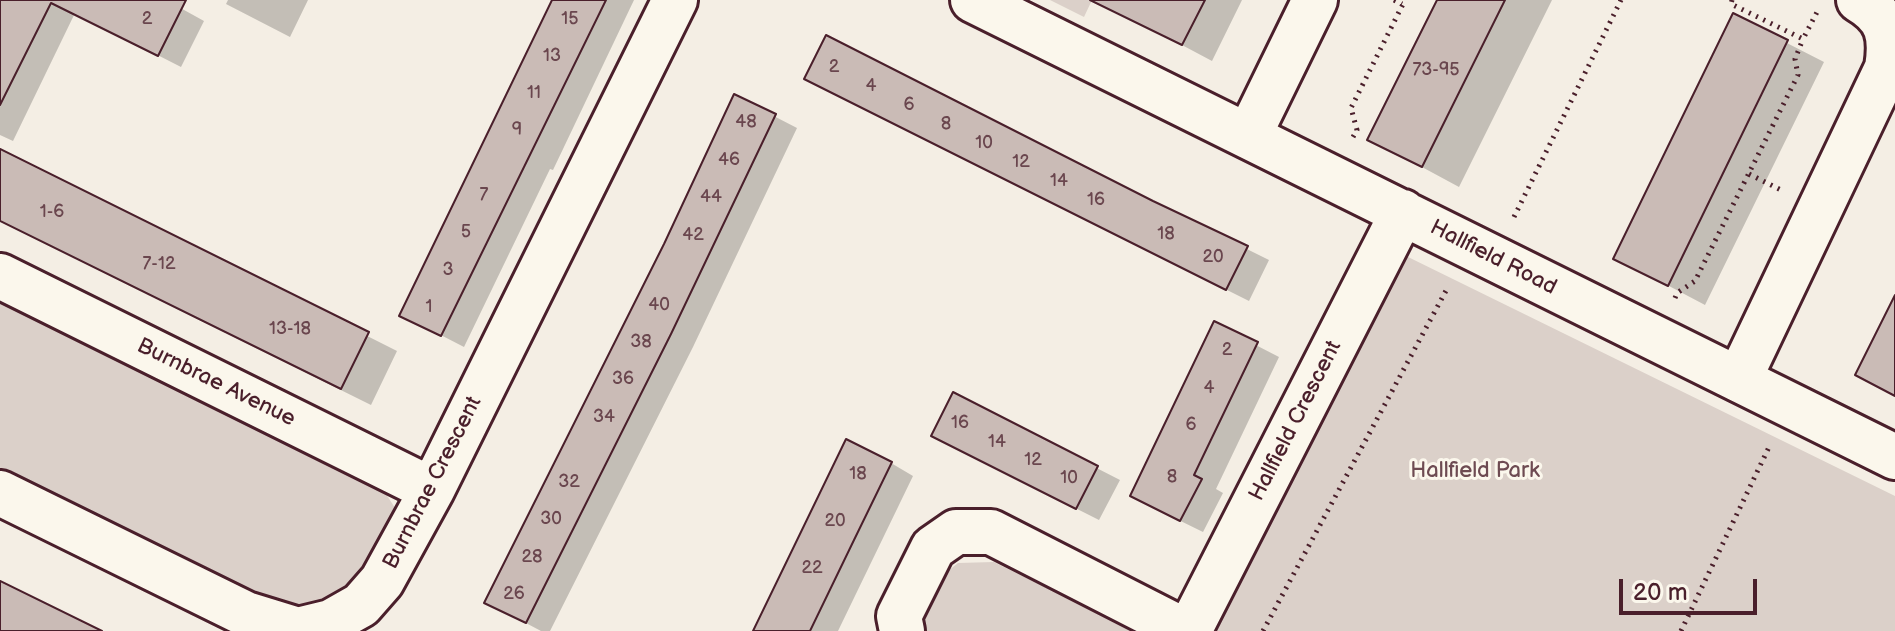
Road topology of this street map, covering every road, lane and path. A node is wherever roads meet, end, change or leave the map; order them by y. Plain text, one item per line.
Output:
1 (675, 0) edge
2 (973, 0) edge
3 (1315, 0) edge
4 (1394, 0) edge
5 (1621, 0) edge
6 (1732, 0) edge
7 (1404, 2) edge
8 (1840, 2) edge
9 (1803, 39) junction
10 (1249, 135) junction
11 (1350, 143) dead end
12 (1749, 174) junction
13 (1787, 193) dead end
14 (1403, 212) junction
15 (1511, 223) dead end
16 (0, 276) edge
17 (1449, 285) dead end
18 (1672, 304) dead end
19 (1739, 379) junction
20 (1770, 444) dead end
21 (1895, 457) edge
22 (432, 490) junction
23 (0, 493) edge
24 (298, 630) edge
25 (902, 631) edge
26 (1187, 631) edge
27 (1263, 631) edge
28 (1681, 631) edge

1 - 22 street, Burnbrae Crescent
2 - 10 street, Hallfield Road
3 - 10 street
4 - 7 path
5 - 15 path
6 - 9 path
7 - 11 path
8 - 9 path
8 - 19 street
9 - 12 path
10 - 14 street, Hallfield Road
12 - 13 path
12 - 18 path
14 - 19 street, Hallfield Road
14 - 26 street, Hallfield Crescent
16 - 22 street, Burnbrae Avenue
17 - 27 path
19 - 21 street, Hallfield Road
20 - 28 path
22 - 24 street, Burnbrae Crescent
23 - 24 street, Burnbrae Crescent
25 - 26 street, Hallfield Crescent

